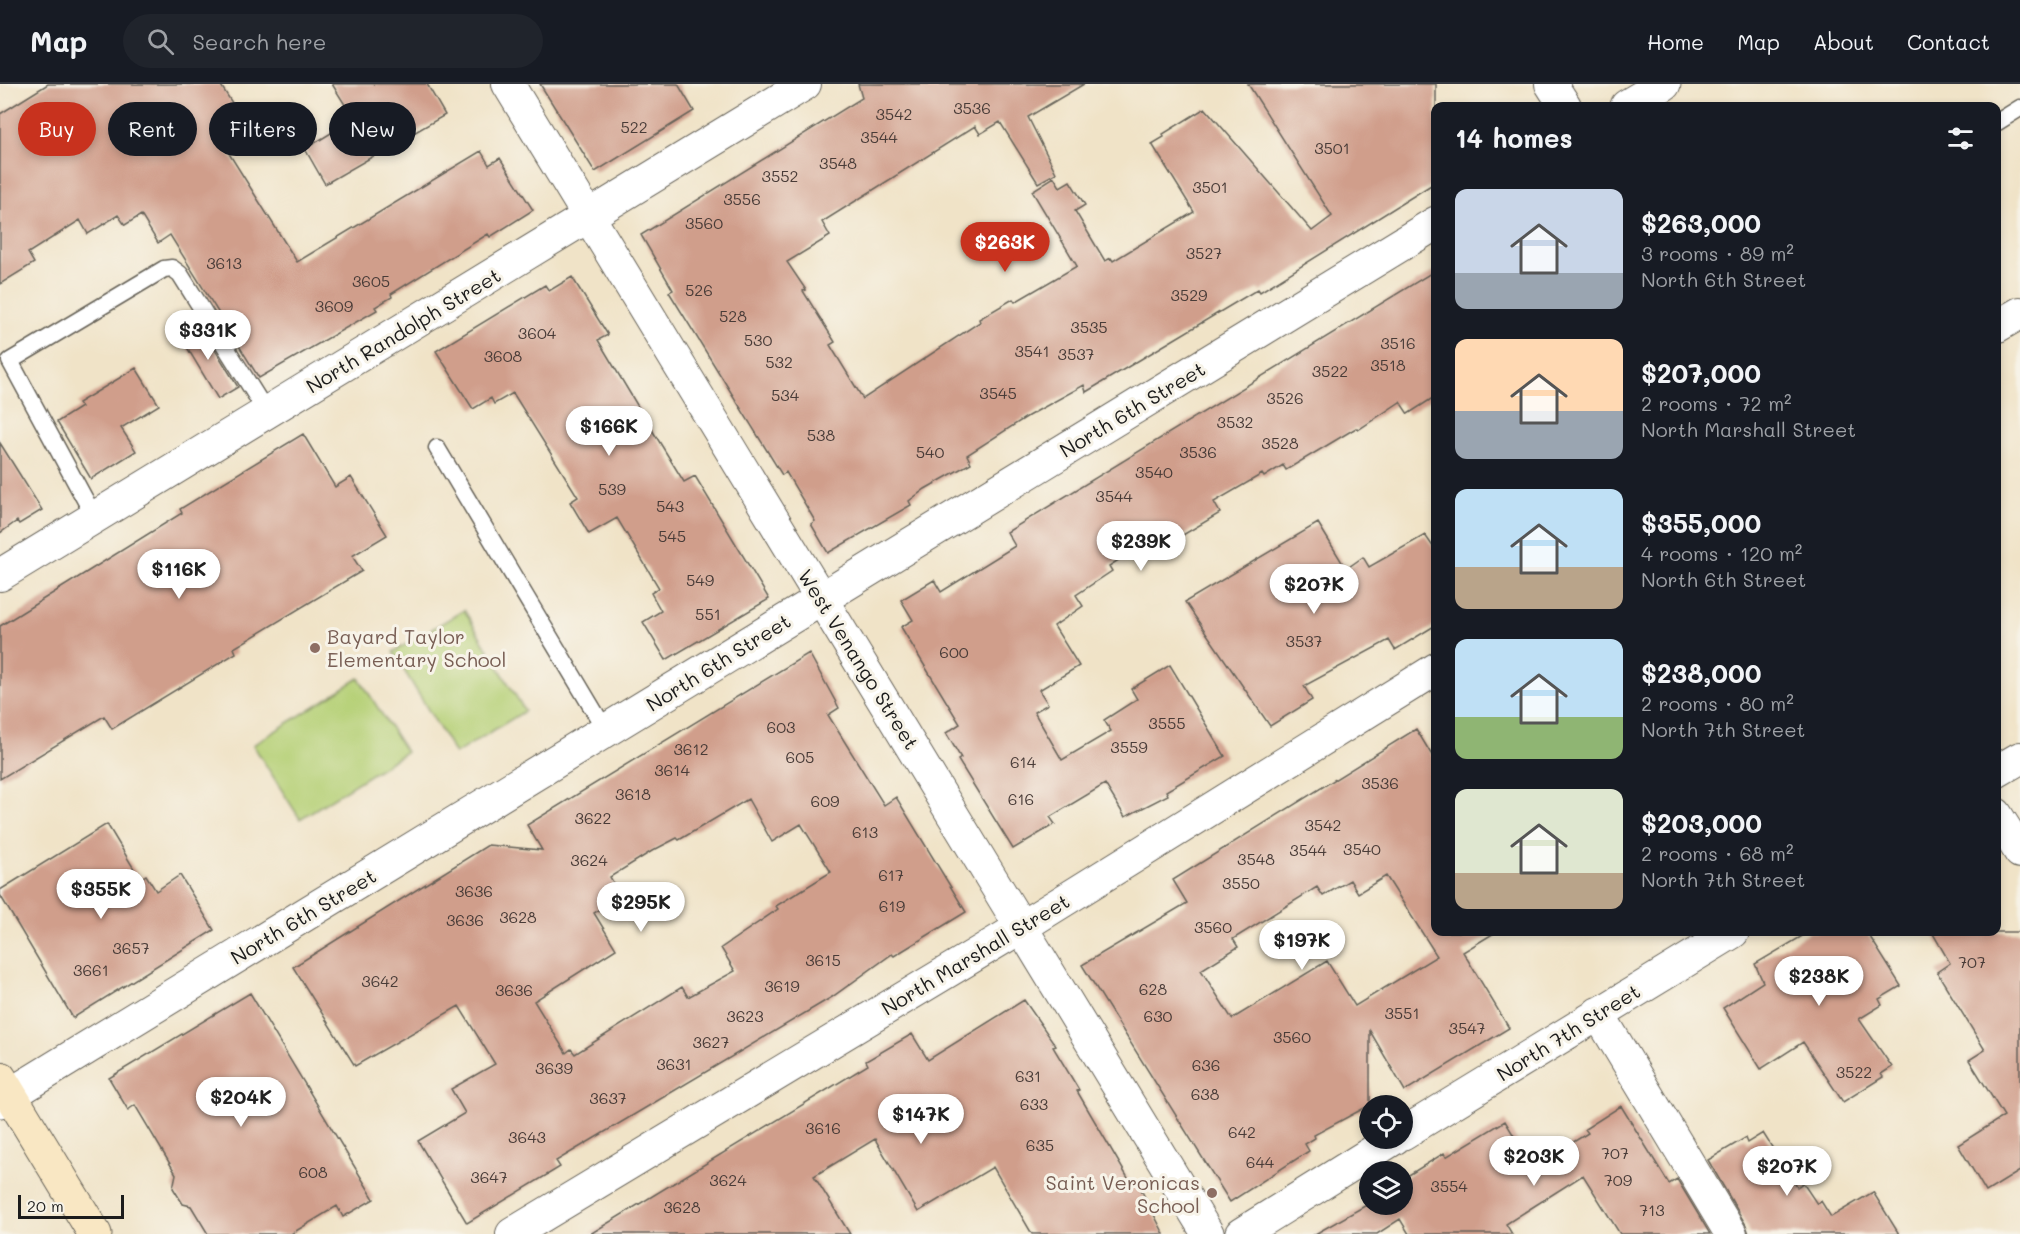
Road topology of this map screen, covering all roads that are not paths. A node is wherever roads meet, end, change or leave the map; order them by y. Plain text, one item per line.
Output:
1 (508, 84) edge
2 (805, 84) edge
3 (1551, 84) edge
4 (1664, 84) edge
5 (1562, 102) edge
6 (1634, 102) edge
7 (2020, 108) edge
8 (2001, 120) edge
9 (589, 216) junction
10 (1431, 227) edge
11 (2020, 314) edge
12 (2001, 324) edge
13 (5, 362) edge
14 (267, 413) junction
15 (437, 448) dead end
16 (95, 518) junction
17 (0, 575) edge
18 (821, 599) junction
19 (1431, 672) edge
20 (606, 731) junction
21 (2020, 758) edge
22 (2001, 769) edge
23 (2001, 822) edge
24 (2020, 852) edge
25 (1023, 926) junction
26 (1727, 936) edge
27 (1598, 1013) junction
28 (3, 1091) edge
29 (1413, 1127) edge
30 (1377, 1149) edge
31 (95, 1234) edge
32 (512, 1234) edge
33 (1208, 1234) edge
34 (1241, 1234) edge
35 (1731, 1234) edge

1 - 9 street, West Venango Street
2 - 9 street, North Randolph Street
3 - 5 street
4 - 6 street
7 - 8 lane
9 - 14 street, North Randolph Street
9 - 18 street, West Venango Street
10 - 18 street, North 6th Street
11 - 12 street
13 - 14 lane
13 - 16 lane
14 - 16 street, North Randolph Street
15 - 20 lane
16 - 17 street, North Randolph Street
18 - 20 street, North 6th Street
18 - 25 street, West Venango Street
19 - 25 street, North Marshall Street
20 - 28 street, North 6th Street
21 - 22 street
23 - 24 street
25 - 32 street, North Marshall Street
25 - 33 street, West Venango Street
26 - 27 street, North 7th Street
27 - 29 street, North 7th Street
27 - 35 street
28 - 31 main road
30 - 34 street

